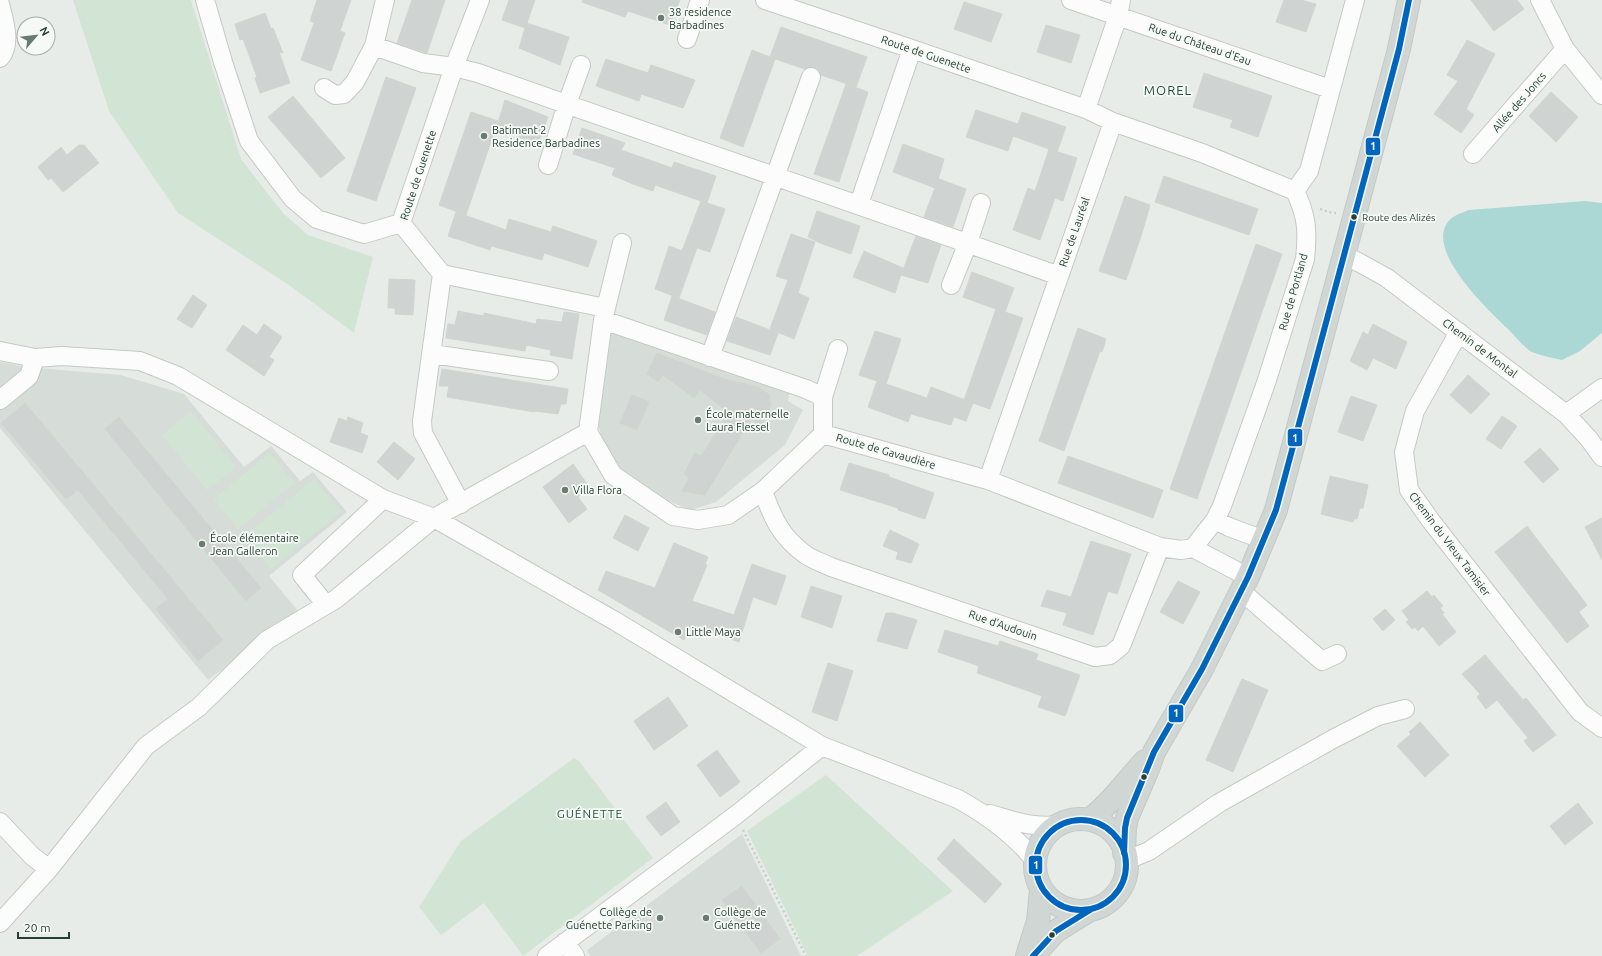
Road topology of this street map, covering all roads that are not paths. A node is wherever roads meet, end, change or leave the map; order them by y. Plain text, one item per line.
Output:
1 (205, 0) edge
2 (385, 0) edge
3 (480, 0) edge
4 (700, 0) edge
5 (765, 0) edge
6 (1071, 0) edge
7 (1355, 0) edge
8 (1409, 0) edge
9 (1540, 0) edge
10 (0, 4) edge
11 (1119, 8) edge
12 (687, 39) dead end
13 (374, 46) junction
14 (912, 49) junction
15 (1565, 49) junction
16 (0, 58) edge
17 (582, 65) dead end
18 (454, 67) junction
19 (811, 77) dead end
20 (324, 88) dead end
21 (1330, 89) junction
22 (1602, 95) edge
23 (567, 104) junction
24 (1086, 109) junction
25 (1113, 122) junction
26 (1473, 154) dead end
27 (548, 165) dead end
28 (774, 176) junction
29 (1298, 196) junction
30 (981, 203) dead end
31 (859, 204) junction
32 (401, 223) junction
33 (622, 243) dead end
34 (968, 243) junction
35 (1343, 255) junction
36 (442, 274) junction
37 (1059, 276) junction
38 (951, 285) dead end
39 (604, 314) junction
40 (1459, 332) junction
41 (838, 348) dead end
42 (0, 351) edge
43 (432, 354) junction
44 (710, 357) junction
45 (35, 358) junction
46 (549, 371) dead end
47 (1602, 388) edge
48 (823, 397) junction
49 (0, 400) edge
50 (1566, 414) junction
51 (588, 432) junction
52 (823, 434) junction
53 (1602, 457) edge
54 (988, 480) junction
55 (763, 491) junction
56 (384, 499) junction
57 (461, 504) junction
58 (434, 518) junction
59 (1215, 520) junction
60 (1264, 540) junction
61 (1160, 547) junction
62 (1193, 548) junction
63 (1244, 584) junction
64 (326, 605) junction
65 (1337, 654) dead end
66 (1405, 709) dead end
67 (1602, 728) edge
68 (822, 746) junction
69 (1154, 752) junction
70 (979, 811) junction
71 (1089, 820) junction
72 (0, 822) edge
73 (1058, 825) junction
74 (1125, 857) junction
75 (1035, 861) junction
76 (49, 869) junction
77 (1041, 889) junction
78 (1090, 910) junction
79 (0, 923) edge
80 (570, 949) edge
81 (547, 956) edge
82 (1027, 956) edge
83 (1033, 956) edge

1 - 32 street
2 - 13 street
3 - 18 street, Route de Guenette
4 - 12 street
5 - 14 street, Route de Guenette
6 - 11 street, Rue du Château d'Eau
7 - 21 street
8 - 35 main road
9 - 15 street
10 - 16 street
11 - 21 street, Rue du Château d'Eau
11 - 24 street
13 - 18 street
13 - 20 street
14 - 24 street, Route de Guenette
14 - 31 street
15 - 22 street
15 - 26 street, Allée des Joncs
17 - 23 street
18 - 23 street
18 - 32 street, Route de Guenette
19 - 28 street
21 - 29 street
23 - 27 street
23 - 28 street
24 - 25 street
25 - 29 street
25 - 37 street, Rue de Lauréal
28 - 31 street
28 - 44 street
29 - 59 street, Rue de Portland
30 - 34 street
31 - 34 street
32 - 36 street, Route de Guenette
33 - 39 street
34 - 37 street
34 - 38 street
35 - 40 street, Chemin de Montal
35 - 60 main road
36 - 39 street
36 - 43 street
37 - 54 street, Rue de Lauréal
39 - 44 street
39 - 51 street
40 - 50 street, Chemin de Montal
40 - 67 street, Chemin du Vieux Tamisier
41 - 48 street
42 - 45 street
43 - 46 street
43 - 57 street
44 - 48 street
45 - 49 street
45 - 56 street
47 - 50 street
48 - 52 street
50 - 53 street, Chemin de Montal
51 - 55 street, Route de Gavaudière
51 - 57 street
52 - 54 street, Route de Gavaudière
52 - 55 street, Route de Gavaudière
54 - 61 street, Route de Gavaudière
55 - 61 street, Rue d'Audouin
56 - 58 street
56 - 64 street
57 - 58 street
58 - 64 street
58 - 68 street
59 - 60 street
59 - 62 street, Rue de Portland
60 - 63 main road
61 - 62 street, Route de Gavaudière
62 - 63 street
63 - 65 street
63 - 69 main road
64 - 76 street
66 - 74 street
68 - 70 street
68 - 80 street
69 - 71 main road
69 - 74 main road
70 - 73 street
70 - 75 street
71 - 73 main road
71 - 74 main road
72 - 76 street
73 - 75 main road
74 - 78 main road
75 - 77 main road
76 - 79 street
77 - 78 main road
77 - 82 main road
78 - 83 main road
80 - 81 street

